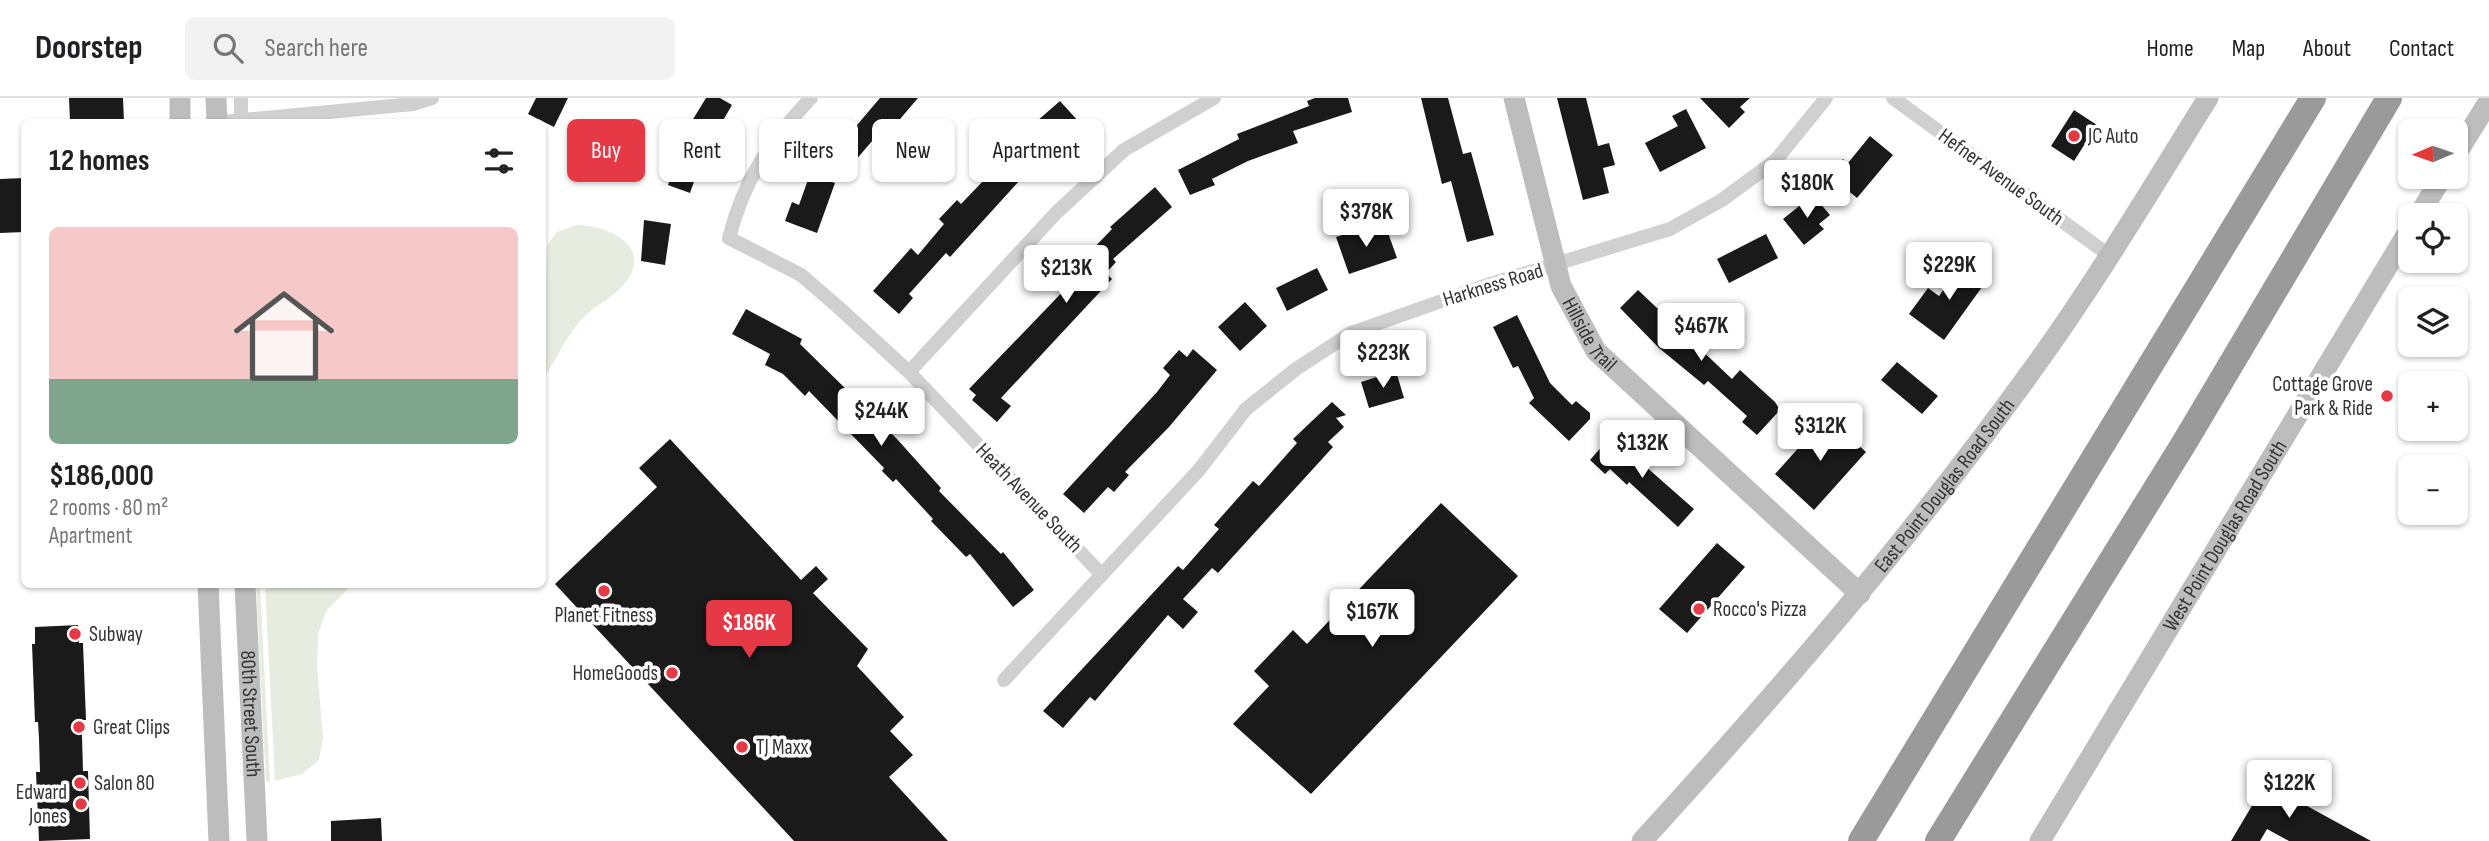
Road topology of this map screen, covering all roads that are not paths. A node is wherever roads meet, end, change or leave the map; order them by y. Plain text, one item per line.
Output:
1 (180, 98) edge
2 (216, 98) edge
3 (241, 98) edge
4 (432, 98) edge
5 (811, 98) edge
6 (1214, 98) edge
7 (1514, 98) edge
8 (1826, 98) edge
9 (1893, 98) edge
10 (2208, 98) edge
11 (2313, 98) edge
12 (2389, 98) edge
13 (2489, 101) edge
14 (180, 119) edge
15 (217, 119) edge
16 (241, 119) edge
17 (261, 119) edge
18 (2468, 135) edge
19 (2398, 249) edge
20 (2110, 256) junction
21 (1555, 265) junction
22 (909, 372) junction
23 (1102, 575) junction
24 (208, 588) edge
25 (245, 588) edge
26 (1860, 594) junction
27 (1004, 680) dead end
28 (219, 841) edge
29 (257, 841) edge
30 (1642, 841) edge
31 (1861, 841) edge
32 (1938, 841) edge
33 (2040, 841) edge

1 - 14 street
2 - 15 street
3 - 16 street
4 - 17 street
5 - 22 street, Heath Avenue South
6 - 22 street
7 - 21 street, Hillside Trail
8 - 21 street, Harkness Road
9 - 20 street, Hefner Avenue South
10 - 20 street, East Point Douglas Road South
11 - 31 highway
12 - 32 highway
13 - 18 street
19 - 33 street, West Point Douglas Road South
20 - 26 street, East Point Douglas Road South
21 - 23 street, Harkness Road
21 - 26 street, Hillside Trail
22 - 23 street, Heath Avenue South
23 - 27 street, Harkness Road
24 - 28 street, 80th Street South
25 - 29 street, 80th Street South
26 - 30 street, East Point Douglas Road South

